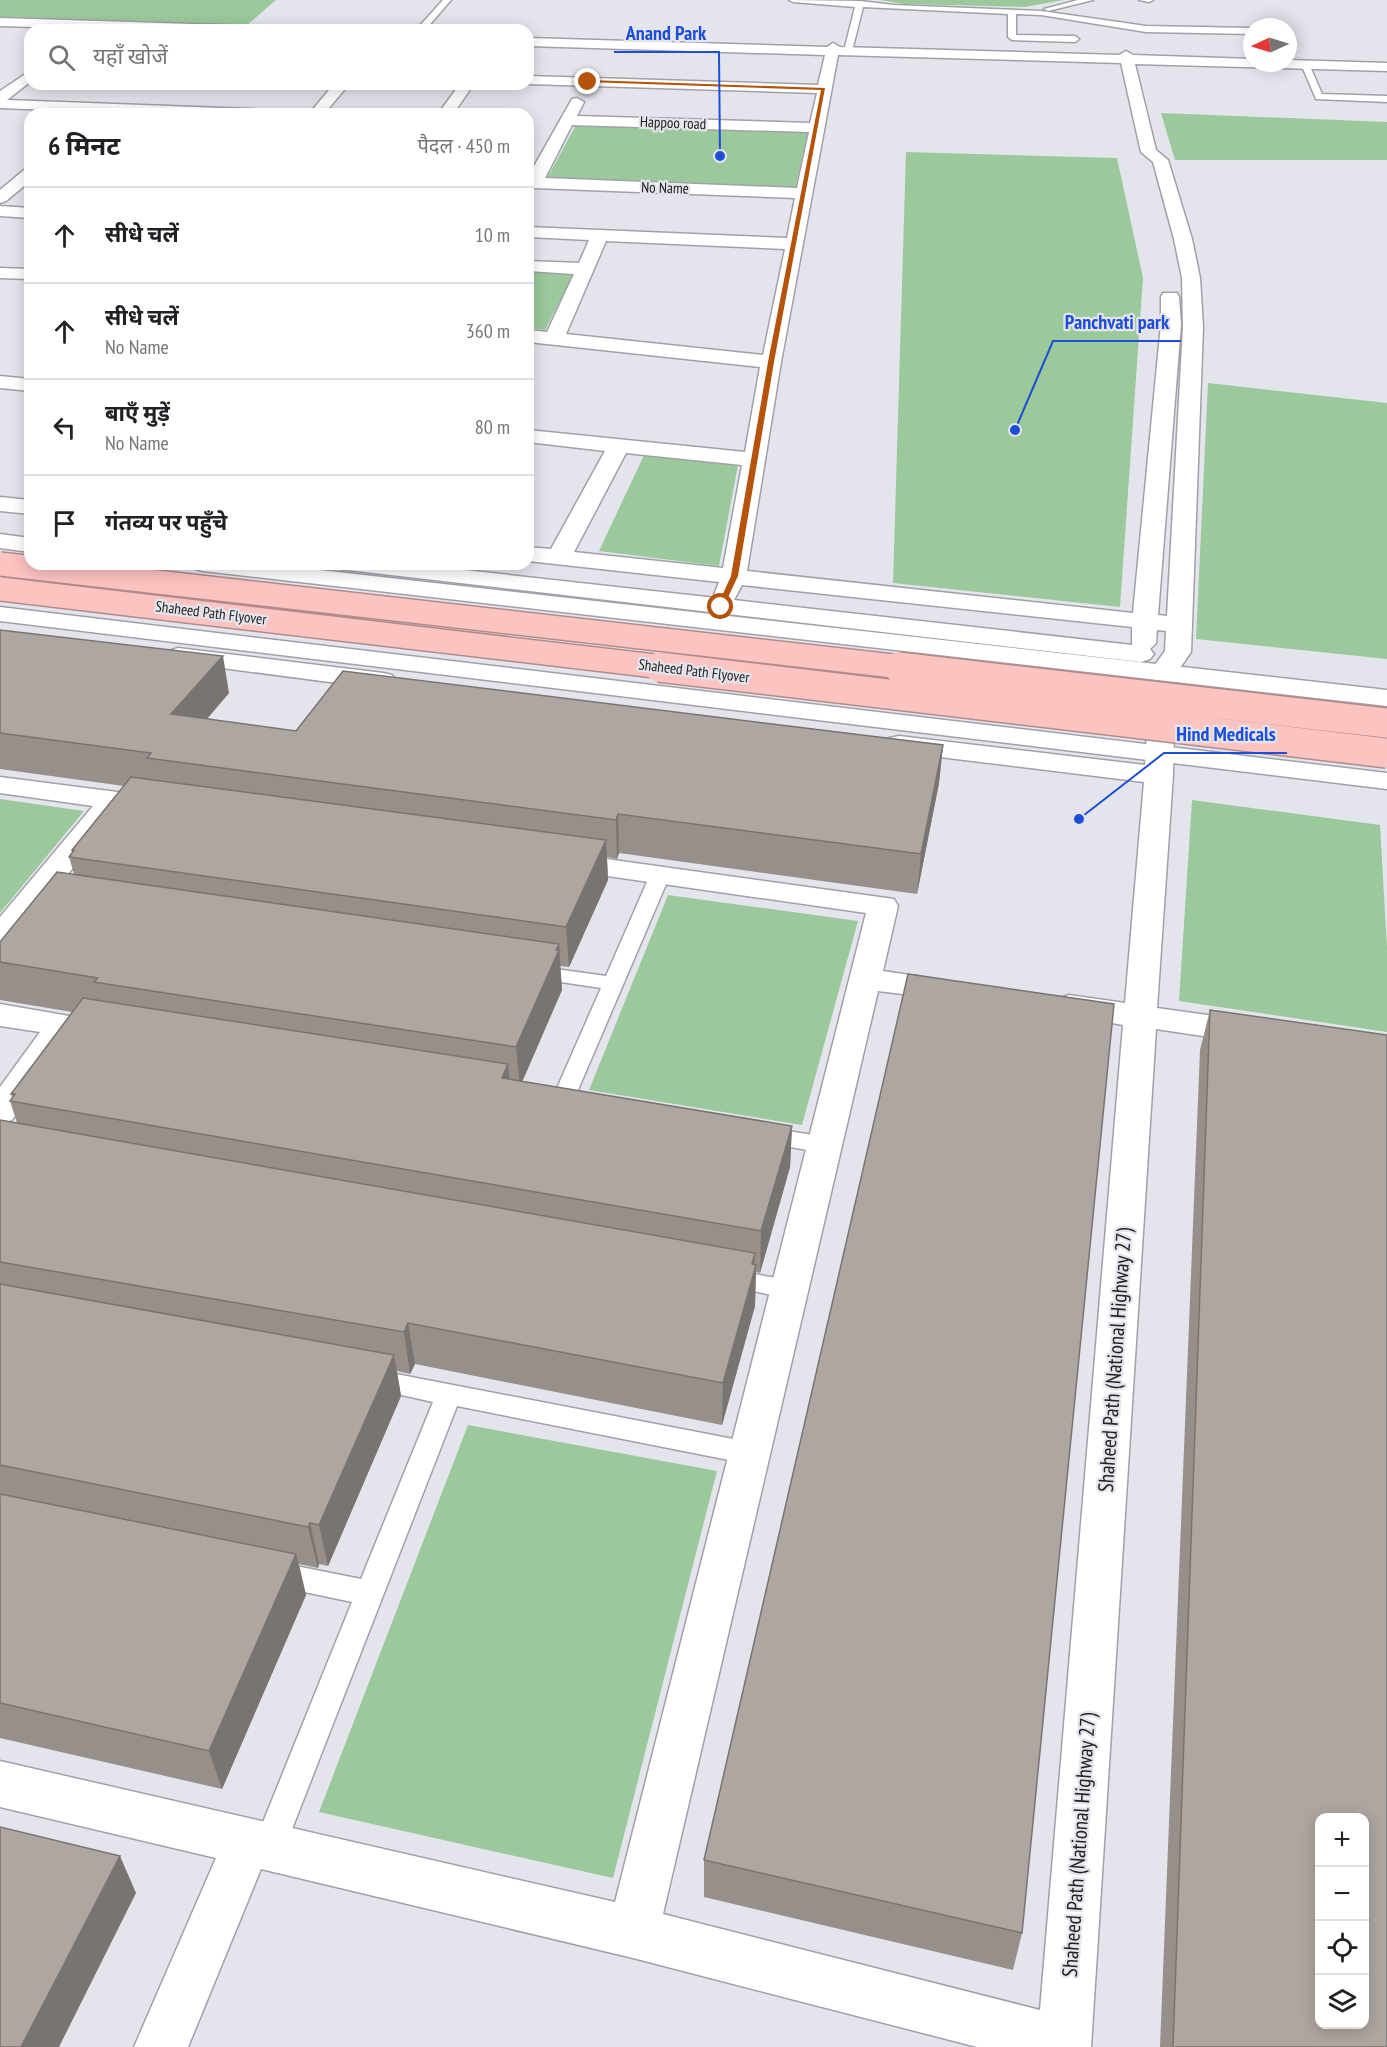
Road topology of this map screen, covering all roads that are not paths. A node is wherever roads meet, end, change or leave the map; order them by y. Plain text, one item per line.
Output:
1 (447, 0) edge
2 (793, 0) edge
3 (1089, 0) edge
4 (1143, 0) edge
5 (1149, 0) edge
6 (860, 3) junction
7 (1012, 12) junction
8 (1026, 12) junction
9 (0, 24) edge
10 (425, 24) edge
11 (24, 25) edge
12 (24, 25) edge
13 (1243, 32) edge
14 (1075, 39) dead end
15 (534, 40) edge
16 (609, 42) junction
17 (840, 49) junction
18 (1126, 57) junction
19 (1297, 60) edge
20 (1243, 62) edge
21 (1297, 64) edge
22 (1305, 64) junction
23 (1387, 65) edge
24 (24, 74) edge
25 (534, 80) edge
26 (588, 82) junction
27 (823, 88) junction
28 (337, 90) edge
29 (463, 90) edge
30 (0, 98) edge
31 (1387, 99) edge
32 (0, 104) edge
33 (61, 108) edge
34 (321, 108) edge
35 (449, 108) edge
36 (567, 120) junction
37 (815, 128) junction
38 (1149, 153) junction
39 (534, 177) edge
40 (24, 178) edge
41 (534, 182) edge
42 (803, 193) junction
43 (0, 198) edge
44 (0, 212) edge
45 (24, 213) edge
46 (1159, 228) dead end
47 (534, 232) edge
48 (600, 235) junction
49 (793, 244) junction
50 (534, 266) edge
51 (585, 269) junction
52 (0, 273) edge
53 (24, 274) edge
54 (1169, 281) dead end
55 (534, 337) edge
56 (554, 339) junction
57 (771, 362) junction
58 (0, 382) edge
59 (24, 384) edge
60 (534, 437) edge
61 (619, 445) junction
62 (754, 460) junction
63 (0, 504) edge
64 (24, 506) edge
65 (0, 527) edge
66 (24, 529) edge
67 (0, 542) edge
68 (24, 544) edge
69 (534, 555) edge
70 (559, 557) junction
71 (0, 564) edge
72 (24, 567) edge
73 (52, 570) edge
74 (255, 570) edge
75 (399, 570) edge
76 (734, 576) junction
77 (0, 589) edge
78 (721, 607) junction
79 (0, 614) edge
80 (1145, 621) junction
81 (1179, 625) junction
82 (0, 634) edge
83 (1141, 654) junction
84 (1162, 673) junction
85 (1387, 698) edge
86 (1387, 723) edge
87 (1387, 753) edge
88 (1160, 765) junction
89 (1387, 781) edge
90 (0, 785) edge
91 (112, 801) junction
92 (182, 810) edge
93 (532, 858) edge
94 (660, 875) junction
95 (0, 937) edge
96 (518, 969) edge
97 (865, 979) junction
98 (613, 983) junction
99 (980, 994) edge
100 (1038, 1002) edge
101 (0, 1015) edge
102 (1141, 1016) junction
103 (1282, 1037) edge
104 (538, 1100) edge
105 (561, 1104) junction
106 (584, 1107) edge
107 (0, 1112) edge
108 (745, 1132) edge
109 (825, 1145) junction
110 (706, 1275) edge
111 (788, 1289) junction
112 (345, 1374) edge
113 (449, 1393) junction
114 (749, 1453) junction
115 (254, 1570) edge
116 (369, 1593) junction
117 (0, 1784) edge
118 (258, 1844) junction
119 (633, 1932) junction
120 (1064, 2045) edge
121 (161, 2047) edge

1 - 10 lane
2 - 6 lane
3 - 8 lane
4 - 5 lane
6 - 7 lane
6 - 17 lane
7 - 8 lane
7 - 14 lane
8 - 13 lane
9 - 11 street
9 - 12 street
15 - 16 street
16 - 17 street
16 - 26 street
17 - 18 street
17 - 27 street
18 - 20 street
18 - 38 street
19 - 23 street
21 - 22 street
22 - 23 street
22 - 31 lane
24 - 30 street
25 - 26 street
26 - 27 street
26 - 36 street
27 - 37 street
28 - 34 street
29 - 35 street
32 - 33 street
36 - 37 street, Happoo road
36 - 39 street
37 - 42 street
38 - 46 street
38 - 81 street
40 - 43 street
41 - 42 street, No Name
42 - 49 street
44 - 45 street
47 - 48 street
48 - 49 street
48 - 51 street
49 - 57 street
50 - 51 street
51 - 56 street
52 - 53 street
54 - 80 street
55 - 56 street
56 - 57 street
57 - 62 street
58 - 59 street
60 - 61 street
61 - 62 street
61 - 70 street
62 - 76 street
63 - 64 street
65 - 66 street
67 - 68 street
69 - 70 street
70 - 76 street
71 - 72 highway, Shaheed Path Flyover, bridge
73 - 86 highway, Shaheed Path Flyover, bridge
74 - 84 street
75 - 78 street
76 - 78 street
76 - 80 street
77 - 87 highway, Shaheed Path Flyover, bridge
78 - 83 street
79 - 88 street
80 - 81 street
80 - 83 street
81 - 84 street
82 - 88 street
83 - 84 street
84 - 85 street
84 - 88 street, Shaheed Path (National Highway 27)
88 - 89 street
88 - 102 street, Shaheed Path (National Highway 27)
90 - 91 street
91 - 92 street
91 - 95 street
93 - 94 street
94 - 97 street
94 - 98 lane
96 - 98 lane
97 - 99 street
97 - 109 street
98 - 105 lane
100 - 102 street
101 - 107 street
102 - 103 street
102 - 120 street, Shaheed Path (National Highway 27)
104 - 105 lane
105 - 106 lane
108 - 109 lane
109 - 111 street
110 - 111 lane
111 - 114 street
112 - 113 lane
113 - 114 lane
113 - 116 lane
114 - 119 street
115 - 116 lane
116 - 118 lane
117 - 118 street
118 - 119 street
118 - 121 street
119 - 120 street

